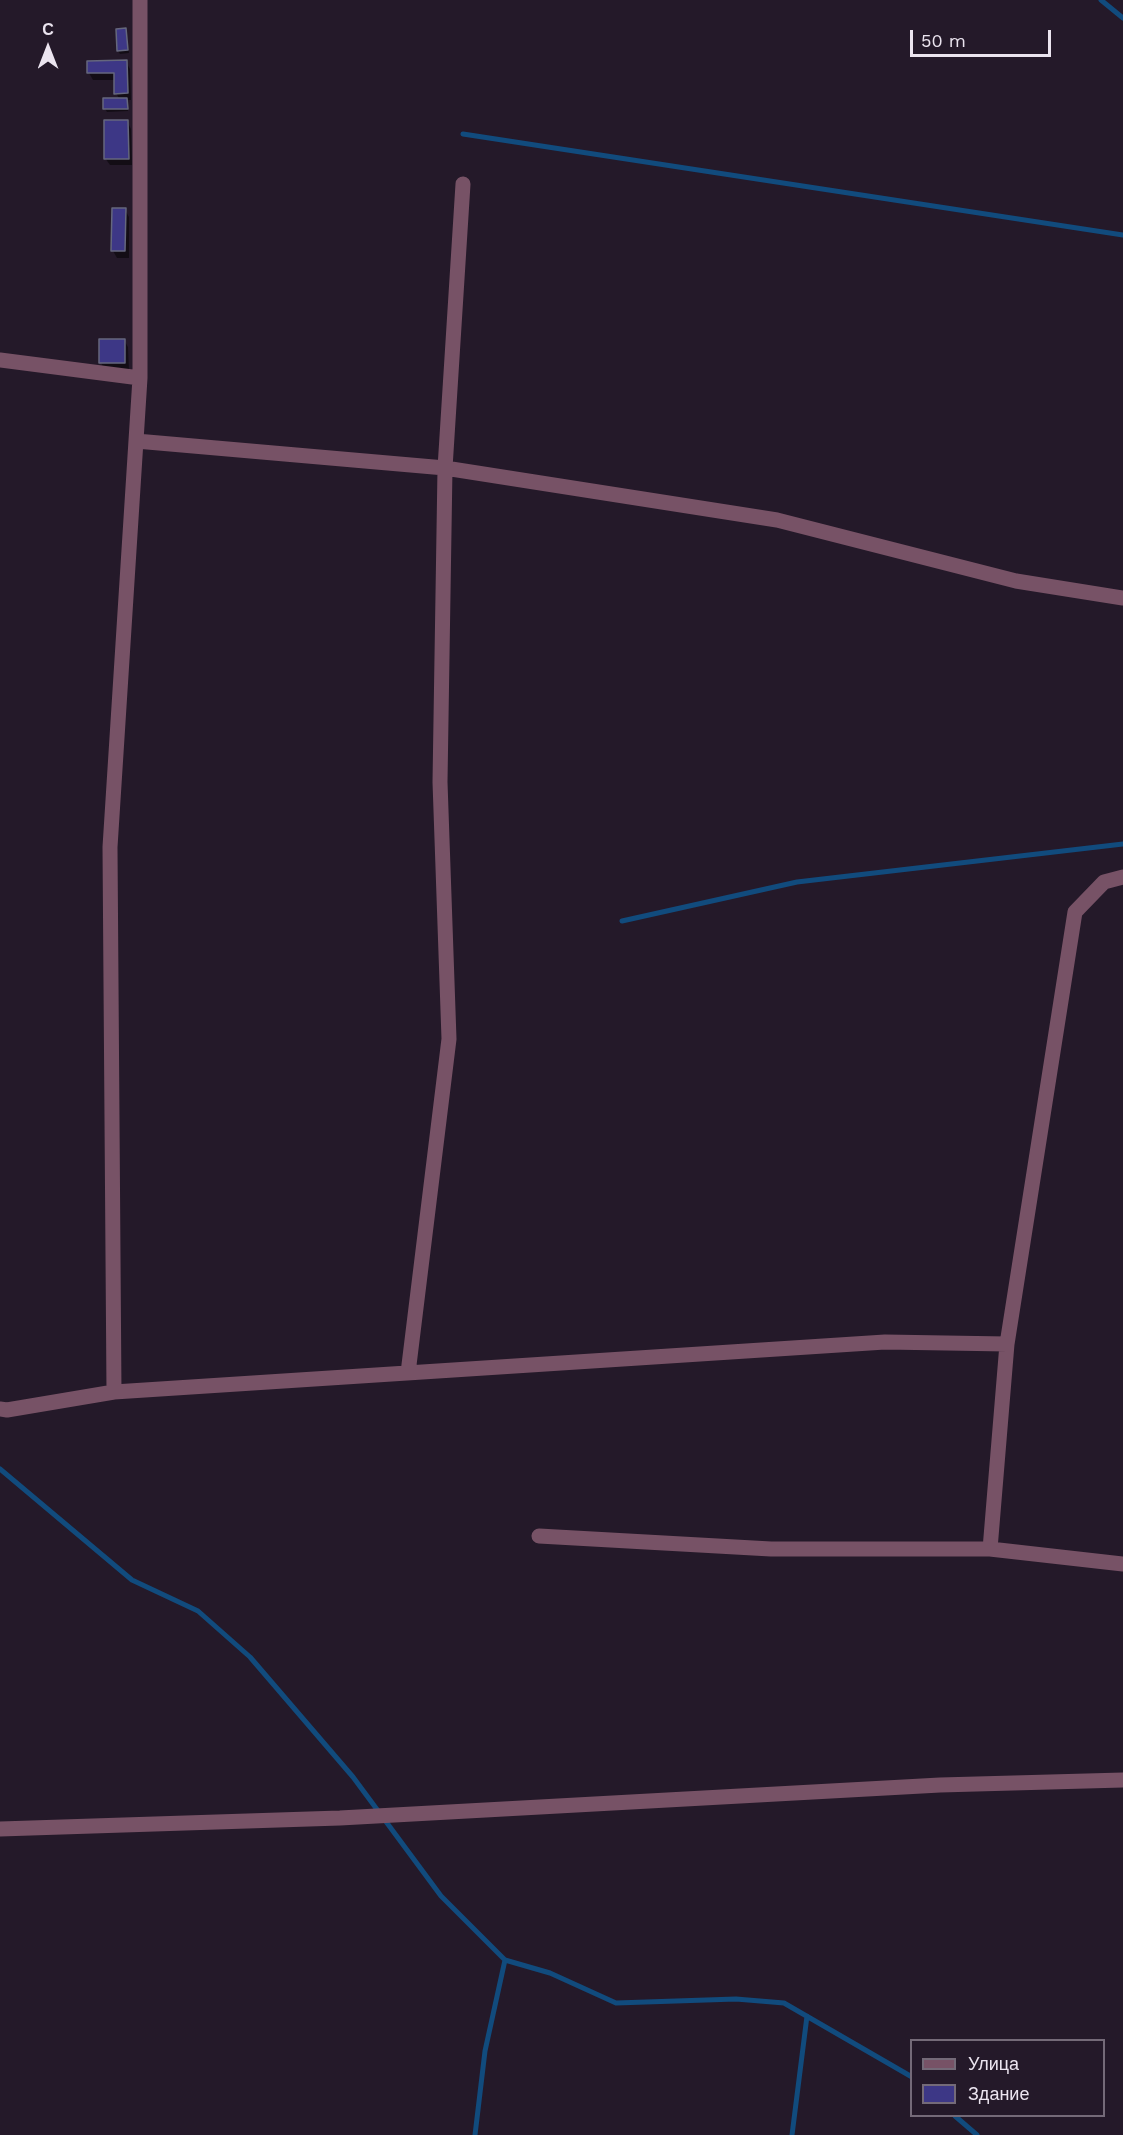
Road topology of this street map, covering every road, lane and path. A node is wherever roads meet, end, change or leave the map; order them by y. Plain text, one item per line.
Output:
1 (140, 0) edge
2 (463, 184) dead end
3 (0, 360) edge
4 (140, 378) junction
5 (136, 441) junction
6 (445, 468) junction
7 (1123, 598) edge
8 (1123, 877) edge
9 (1007, 1344) junction
10 (408, 1373) junction
11 (114, 1392) junction
12 (0, 1408) edge
13 (539, 1536) dead end
14 (990, 1549) junction
15 (1123, 1564) edge
16 (1123, 1780) edge
17 (0, 1829) edge

1 - 4 street
2 - 6 street
3 - 4 street
4 - 5 street
5 - 6 street
5 - 11 street
6 - 7 street
6 - 10 street
8 - 9 street
9 - 10 street
9 - 14 street
10 - 11 street
11 - 12 street
13 - 14 street
14 - 15 street
16 - 17 street

